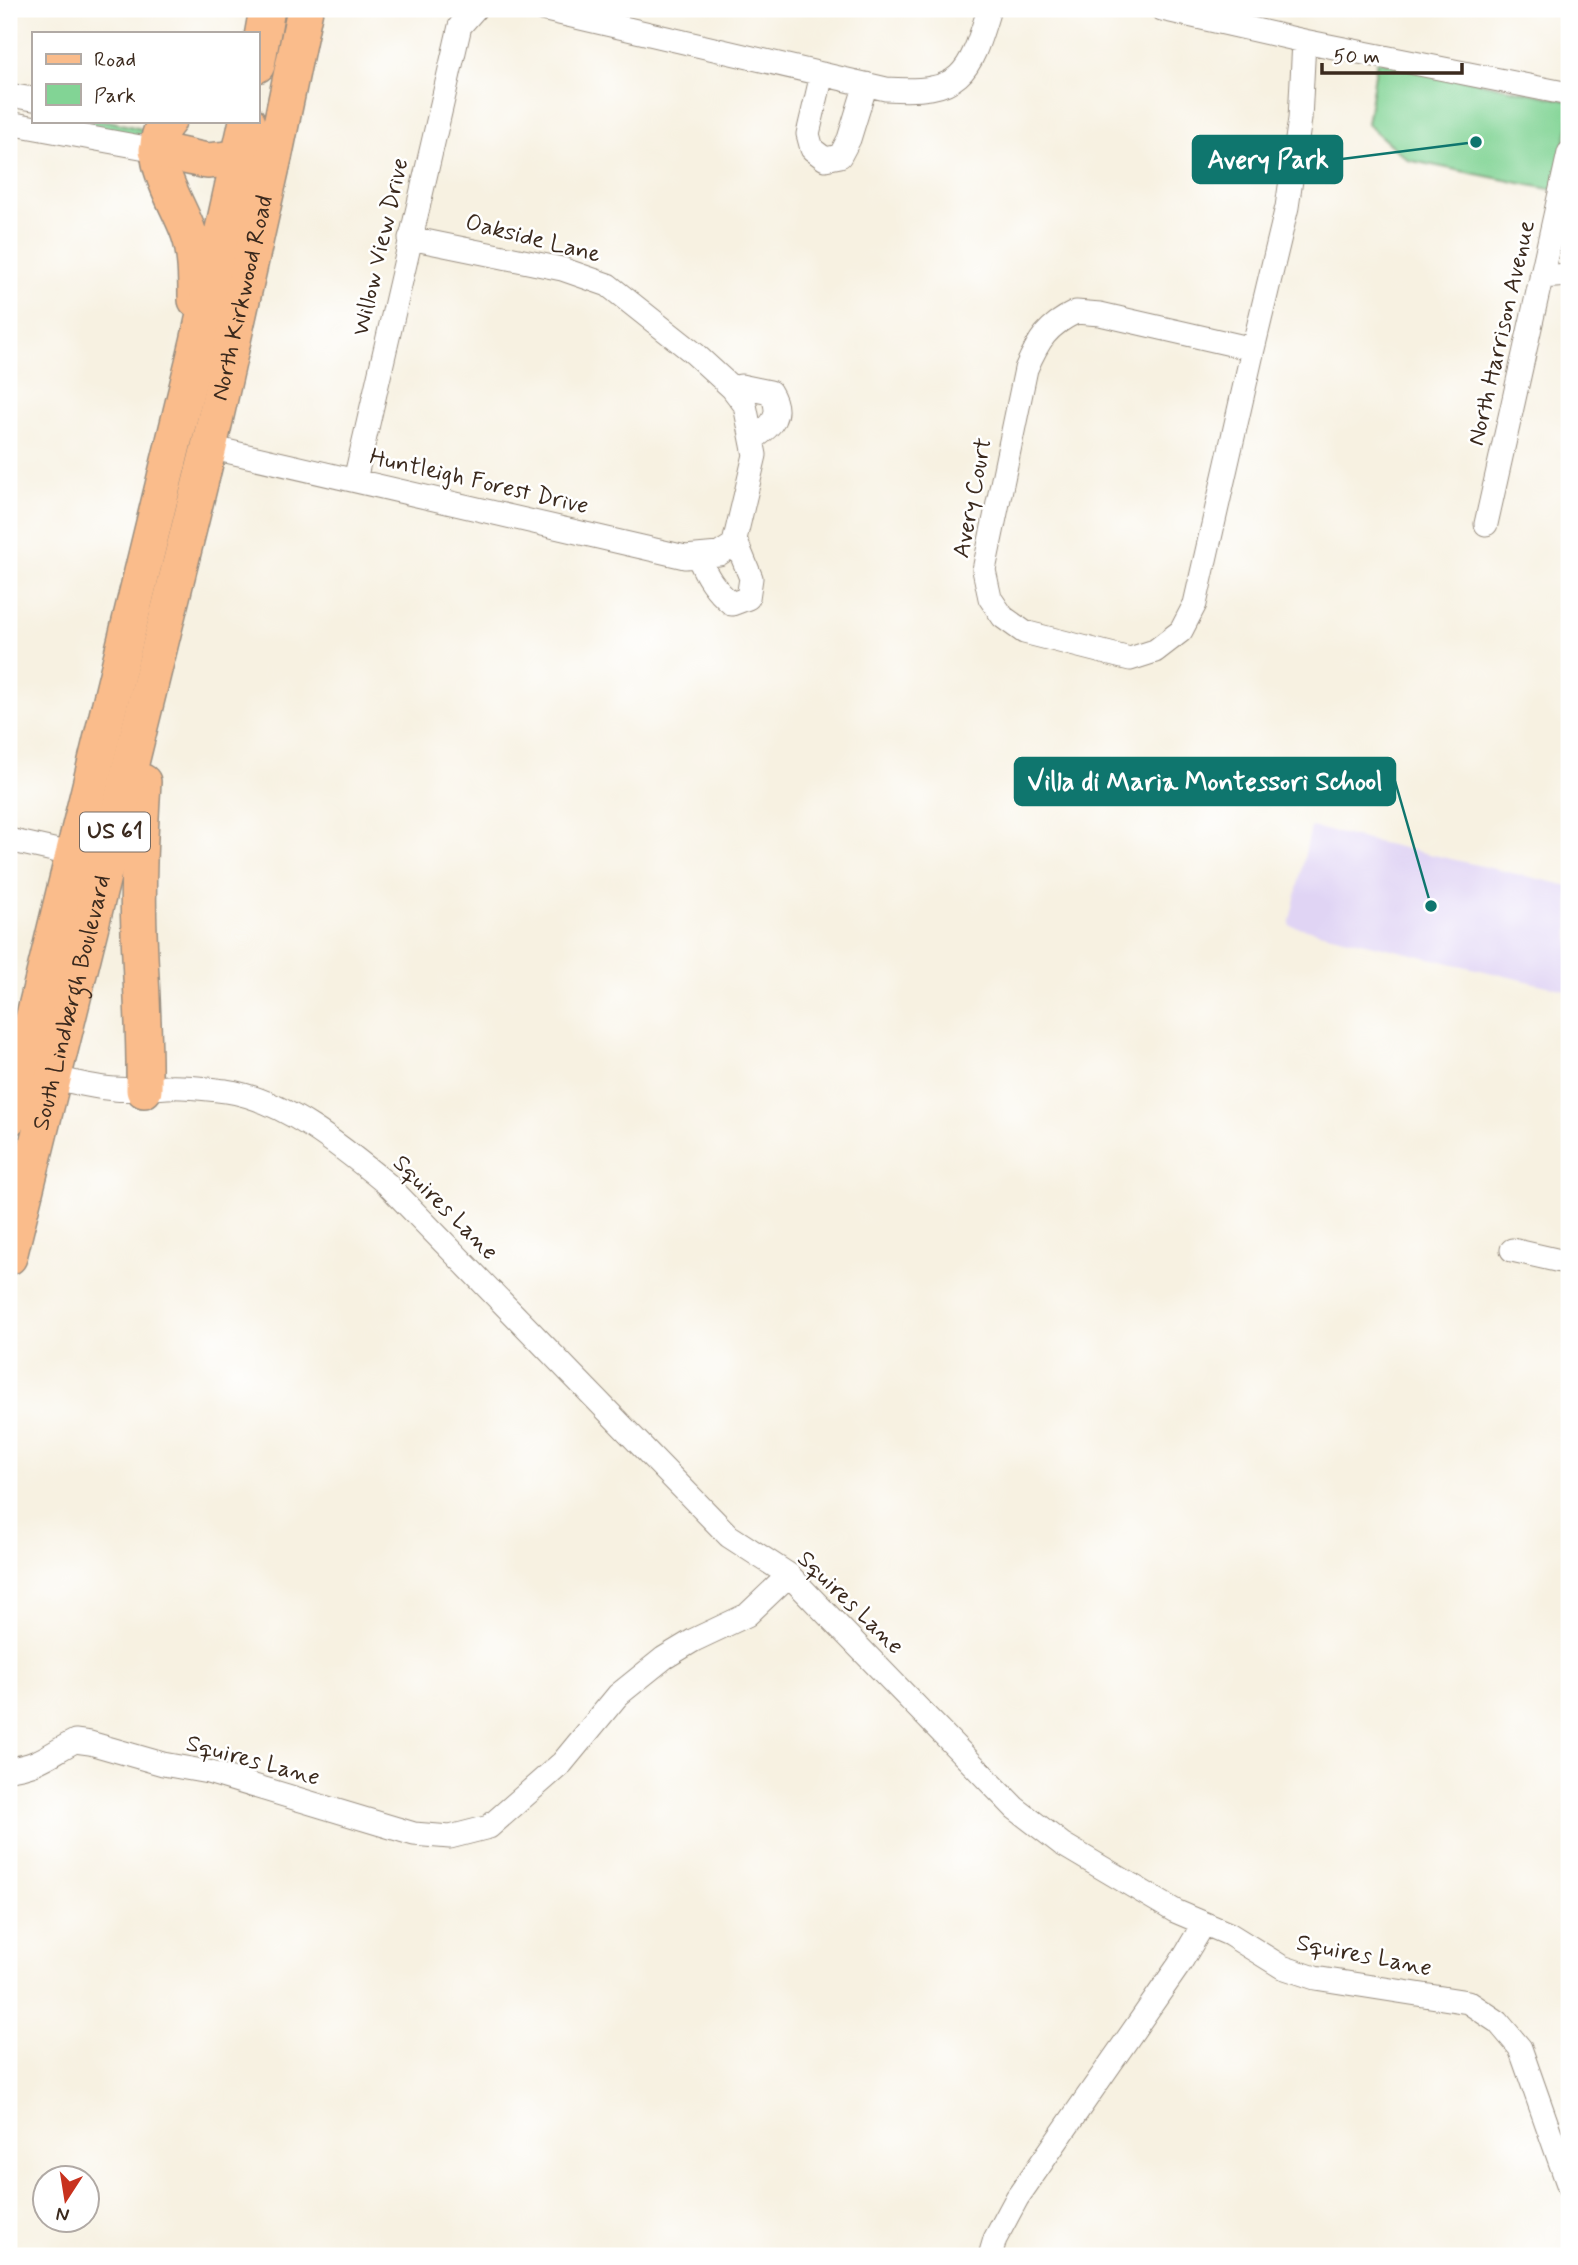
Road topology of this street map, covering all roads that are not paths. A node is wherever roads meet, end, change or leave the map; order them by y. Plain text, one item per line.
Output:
1 (267, 9) edge
2 (305, 9) edge
3 (475, 9) edge
4 (542, 9) edge
5 (989, 9) edge
6 (1162, 9) edge
7 (456, 18) edge
8 (1304, 41) junction
9 (259, 54) edge
10 (822, 74) junction
11 (866, 84) junction
12 (1569, 94) edge
13 (9, 95) edge
14 (32, 99) edge
15 (247, 122) edge
16 (254, 122) edge
17 (9, 123) edge
18 (159, 129) edge
19 (275, 153) junction
20 (1569, 153) edge
21 (239, 160) junction
22 (410, 237) junction
23 (1569, 275) edge
24 (1541, 277) junction
25 (198, 342) junction
26 (1253, 349) junction
27 (209, 447) junction
28 (355, 480) junction
29 (1486, 524) dead end
30 (736, 543) junction
31 (698, 556) junction
32 (140, 578) joint
33 (175, 586) joint
34 (147, 700) junction
35 (9, 840) edge
36 (71, 854) junction
37 (19, 1069) junction
38 (54, 1077) junction
39 (144, 1090) junction
40 (9, 1118) edge
41 (1512, 1250) dead end
42 (9, 1257) edge
43 (1569, 1263) edge
44 (789, 1575) junction
45 (9, 1769) edge
46 (1203, 1925) junction
47 (1569, 2187) edge
48 (990, 2256) edge

1 - 9 main road
2 - 19 main road, North Kirkwood Road / US 61
3 - 7 street
4 - 10 street
5 - 11 street
6 - 8 street
7 - 22 street, Willow View Drive
8 - 12 street
8 - 26 street, Avery Court
10 - 11 street
10 - 11 street
13 - 14 street
15 - 21 main road, North Kirkwood Road / US 61
16 - 19 main road
17 - 18 street
18 - 21 main road
18 - 25 main road
19 - 21 main road
19 - 27 main road, North Kirkwood Road / US 61
20 - 24 street, North Harrison Avenue
21 - 25 main road, North Kirkwood Road / US 61
22 - 28 street, Willow View Drive
22 - 30 street, Oakside Lane
23 - 24 street
24 - 29 street, North Harrison Avenue
25 - 32 main road, North Kirkwood Road / US 61
26 - 26 street, Avery Court
27 - 28 street, Huntleigh Forest Drive
27 - 33 main road, North Kirkwood Road / US 61
28 - 31 street, Huntleigh Forest Drive
30 - 31 street, Huntleigh Forest Drive
30 - 31 street
32 - 36 main road, South Lindbergh Boulevard / US 61
33 - 34 main road, South Lindbergh Boulevard / US 61
34 - 38 main road, South Lindbergh Boulevard / US 61
34 - 39 main road
35 - 36 street
36 - 37 main road, South Lindbergh Boulevard / US 61
37 - 38 street, Squires Lane
37 - 40 main road, South Lindbergh Boulevard / US 61
38 - 39 street, Squires Lane
38 - 42 main road, South Lindbergh Boulevard / US 61
39 - 44 street, Squires Lane
41 - 43 street
44 - 45 street, Squires Lane
44 - 46 street, Squires Lane
46 - 47 street, Squires Lane
46 - 48 street

